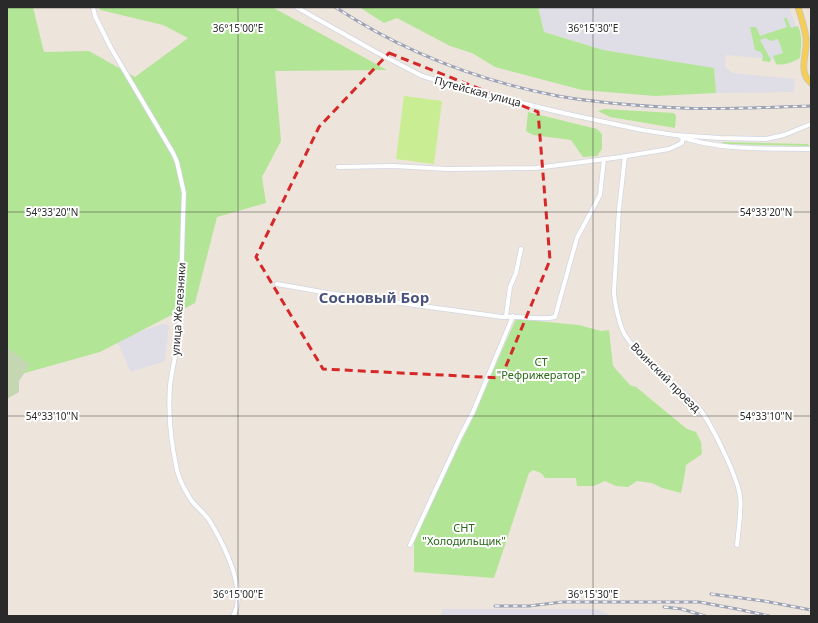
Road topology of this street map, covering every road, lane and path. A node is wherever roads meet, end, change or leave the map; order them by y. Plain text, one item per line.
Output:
1 (93, 7) edge
2 (296, 7) edge
3 (798, 7) edge
4 (811, 83) edge
5 (811, 124) edge
6 (675, 135) junction
7 (682, 138) junction
8 (811, 149) edge
9 (625, 156) junction
10 (604, 159) junction
11 (338, 167) dead end
12 (521, 249) dead end
13 (277, 284) dead end
14 (506, 316) junction
15 (513, 316) junction
16 (410, 545) dead end
17 (737, 545) dead end
18 (233, 616) edge

1 - 18 street, улица Железняки
2 - 6 street, Путейская улица
3 - 4 main road
5 - 6 street, Путейская улица
6 - 7 street, Путейская улица
7 - 8 street, Путейская улица
7 - 9 street
9 - 10 street
9 - 17 street, Воинский проезд
10 - 11 street
10 - 15 street
12 - 14 street
13 - 14 street
14 - 15 street
15 - 16 street

